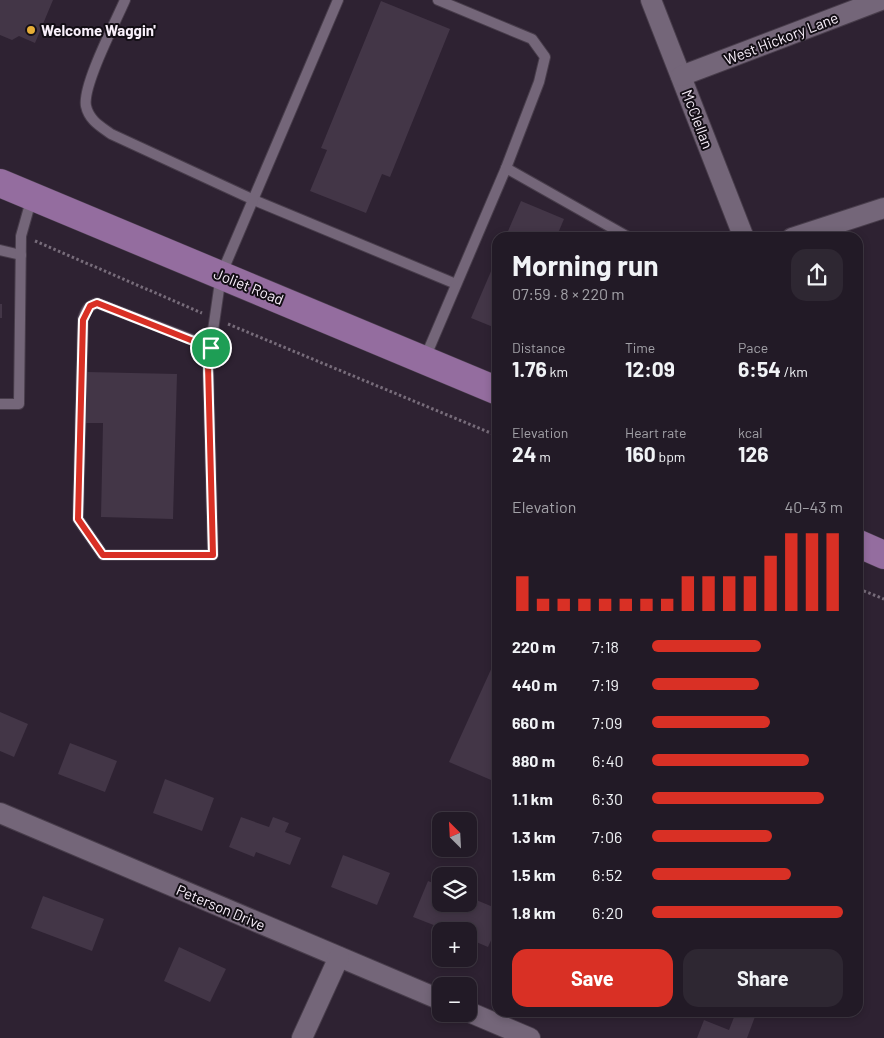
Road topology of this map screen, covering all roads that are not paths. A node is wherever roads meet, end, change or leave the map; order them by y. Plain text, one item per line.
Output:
1 (125, 0) edge
2 (338, 0) edge
3 (438, 0) edge
4 (650, 0) edge
5 (881, 0) edge
6 (681, 76) junction
7 (506, 168) junction
8 (0, 183) edge
9 (32, 196) junction
10 (254, 200) junction
11 (884, 208) edge
12 (619, 232) edge
13 (742, 232) edge
14 (810, 232) edge
15 (0, 250) edge
16 (21, 255) junction
17 (221, 275) junction
18 (456, 284) junction
19 (211, 348) junction
20 (424, 359) junction
21 (492, 388) edge
22 (0, 404) edge
23 (863, 546) edge
24 (884, 555) edge
25 (0, 813) edge
26 (339, 957) junction
27 (432, 996) edge
28 (477, 1015) edge
29 (302, 1038) edge
30 (530, 1038) edge

1 - 10 lane
2 - 10 lane
3 - 7 lane
4 - 6 street, McClellan
5 - 6 street, West Hickory Lane
6 - 13 street, McClellan
7 - 12 lane
7 - 18 lane
8 - 9 main road, Joliet Road
9 - 16 lane
9 - 17 main road, Joliet Road
10 - 17 lane
10 - 18 lane
11 - 14 street
15 - 16 lane
16 - 22 lane
17 - 19 lane
17 - 20 main road, Joliet Road
18 - 20 lane
19 - 19 lane
20 - 21 main road, Joliet Road
23 - 24 main road
25 - 26 street, Peterson Drive
26 - 27 street, Peterson Drive
26 - 29 street
28 - 30 street

